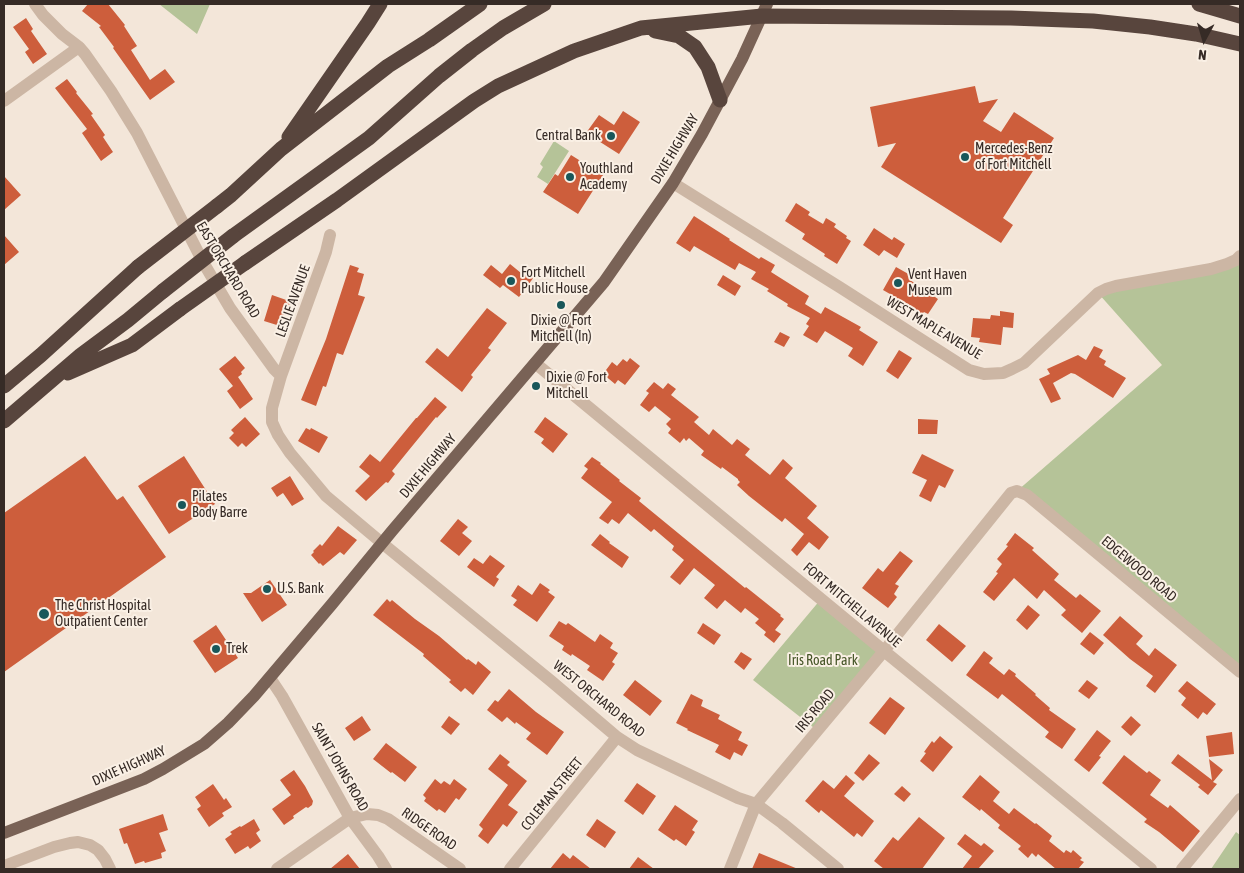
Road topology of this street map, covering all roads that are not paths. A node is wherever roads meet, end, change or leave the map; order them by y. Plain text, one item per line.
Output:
1 (35, 4) edge
2 (380, 4) edge
3 (480, 4) edge
4 (544, 4) edge
5 (1199, 4) edge
6 (764, 10) edge
7 (1240, 16) edge
8 (642, 28) junction
9 (1240, 44) edge
10 (79, 47) junction
11 (720, 100) junction
12 (4, 101) edge
13 (281, 149) junction
14 (673, 183) junction
15 (330, 235) dead end
16 (1240, 256) edge
17 (535, 362) junction
18 (282, 376) junction
19 (53, 379) junction
20 (4, 386) edge
21 (4, 421) edge
22 (1017, 490) joint
23 (382, 543) junction
24 (884, 652) junction
25 (1240, 672) edge
26 (270, 678) junction
27 (617, 737) junction
28 (1240, 799) edge
29 (756, 804) junction
30 (350, 818) junction
31 (4, 833) edge
32 (4, 866) edge
33 (110, 869) edge
34 (277, 869) edge
35 (386, 869) edge
36 (460, 869) edge
37 (510, 869) edge
38 (730, 869) edge
39 (838, 869) edge
40 (1151, 869) edge
41 (1182, 869) edge

1 - 10 street, EAST ORCHARD ROAD
2 - 13 highway
3 - 13 highway
4 - 19 highway, bridge
5 - 7 highway
6 - 8 highway
6 - 9 highway
6 - 11 main road, DIXIE HIGHWAY
8 - 11 highway
8 - 19 highway, bridge
10 - 12 street
10 - 18 street, EAST ORCHARD ROAD
11 - 14 main road, DIXIE HIGHWAY
13 - 20 highway, bridge
14 - 16 street, WEST MAPLE AVENUE
14 - 17 main road, DIXIE HIGHWAY
15 - 18 street, LESLIE AVENUE
17 - 23 main road, DIXIE HIGHWAY
17 - 24 street, FORT MITCHELL AVENUE
18 - 23 street
19 - 21 highway
22 - 24 street, IRIS ROAD
22 - 25 street, EDGEWOOD ROAD
23 - 26 main road, DIXIE HIGHWAY
23 - 27 street, WEST ORCHARD ROAD
24 - 29 street, IRIS ROAD
24 - 40 street, FORT MITCHELL AVENUE
26 - 30 street, SAINT JOHNS ROAD
26 - 31 main road, DIXIE HIGHWAY
27 - 29 street, WEST ORCHARD ROAD
27 - 37 street, COLEMAN STREET
28 - 41 street
29 - 38 street, IRIS ROAD
29 - 39 street, WEST ORCHARD ROAD
30 - 34 street
30 - 35 street, SAINT JOHNS ROAD
30 - 36 street, RIDGE ROAD
32 - 33 street

